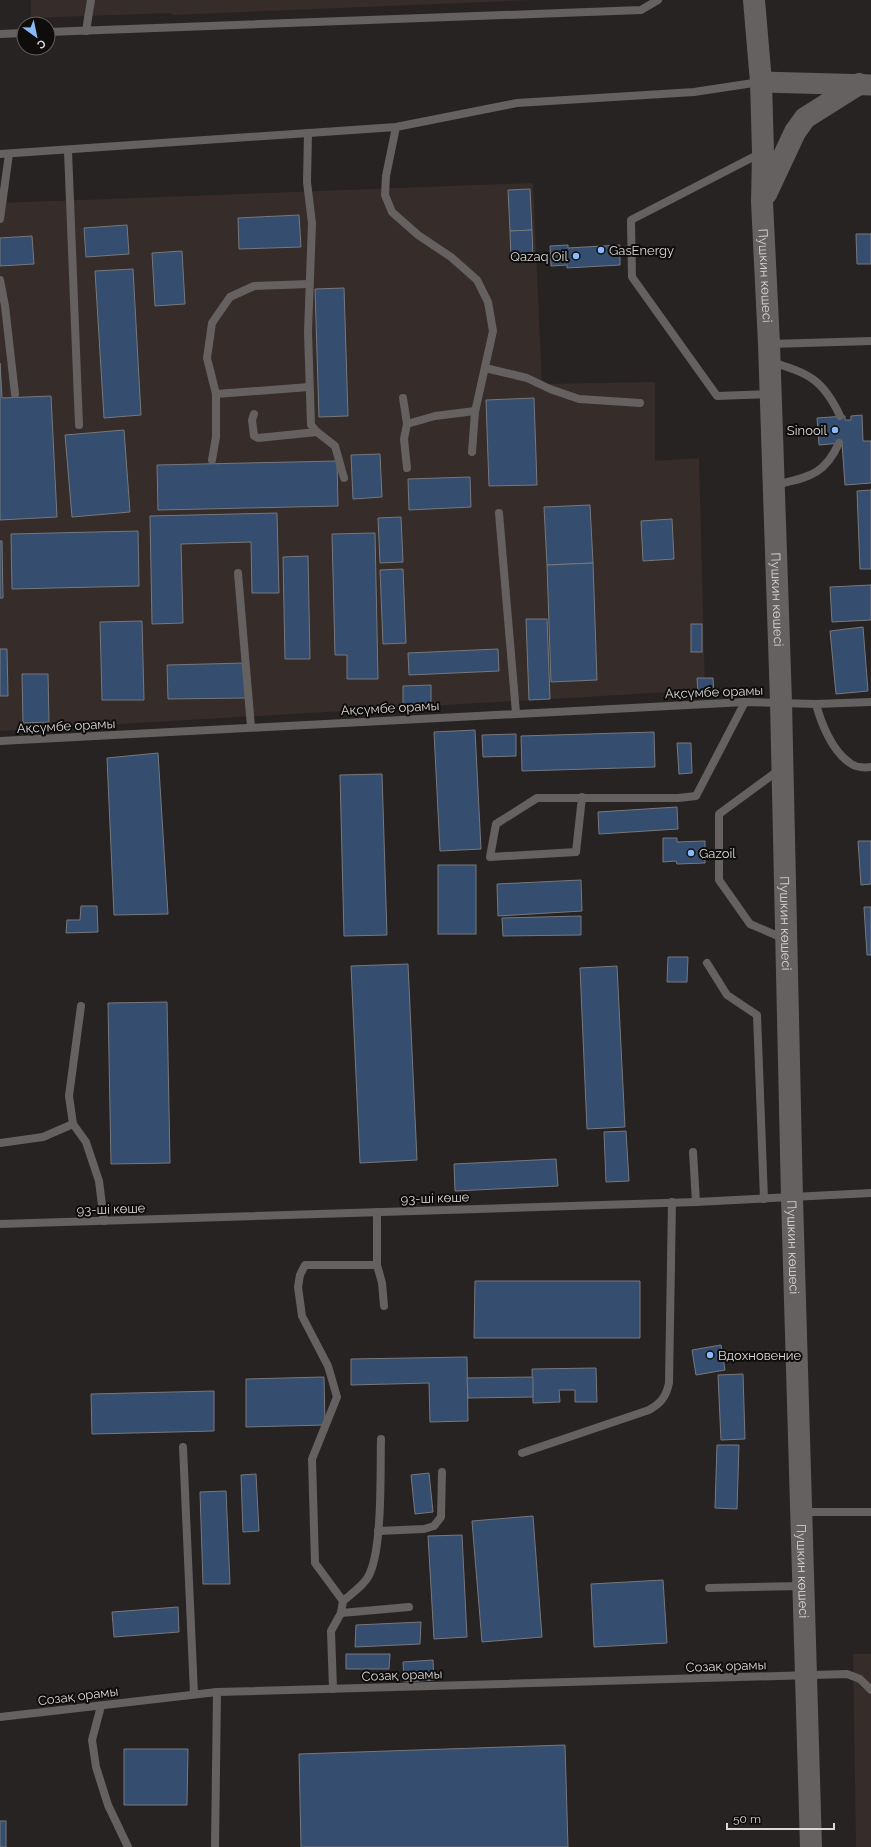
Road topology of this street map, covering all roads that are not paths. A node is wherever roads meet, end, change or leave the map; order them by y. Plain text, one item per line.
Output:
1 (91, 0) edge
2 (658, 0) edge
3 (754, 0) edge
4 (86, 30) junction
5 (56, 32) edge
6 (16, 33) edge
7 (0, 34) edge
8 (761, 82) junction
9 (865, 84) edge
10 (396, 127) junction
11 (308, 133) junction
12 (68, 151) junction
13 (763, 152) junction
14 (0, 154) edge
15 (9, 154) junction
16 (762, 202) junction
17 (0, 219) edge
18 (0, 280) edge
19 (309, 284) junction
20 (871, 341) edge
21 (770, 353) junction
22 (485, 368) junction
23 (309, 387) junction
24 (15, 394) dead end
25 (216, 394) junction
26 (771, 394) junction
27 (403, 398) dead end
28 (640, 403) dead end
29 (475, 411) junction
30 (254, 414) dead end
31 (840, 416) dead end
32 (407, 424) junction
33 (79, 425) dead end
34 (317, 432) junction
35 (839, 443) dead end
36 (472, 452) dead end
37 (212, 460) dead end
38 (407, 468) dead end
39 (344, 478) dead end
40 (774, 485) junction
41 (499, 513) dead end
42 (238, 573) dead end
43 (745, 702) junction
44 (781, 702) junction
45 (871, 702) edge
46 (816, 704) junction
47 (516, 713) junction
48 (251, 728) junction
49 (0, 741) edge
50 (871, 768) edge
51 (781, 769) junction
52 (582, 797) junction
53 (786, 939) junction
54 (707, 963) dead end
55 (81, 1006) dead end
56 (73, 1124) junction
57 (0, 1144) edge
58 (693, 1152) dead end
59 (871, 1193) edge
60 (792, 1198) junction
61 (764, 1199) junction
62 (672, 1202) junction
63 (696, 1202) junction
64 (377, 1212) junction
65 (104, 1221) junction
66 (0, 1224) edge
67 (377, 1265) junction
68 (384, 1306) dead end
69 (381, 1439) dead end
70 (183, 1447) dead end
71 (522, 1453) dead end
72 (442, 1472) dead end
73 (801, 1512) junction
74 (871, 1512) edge
75 (378, 1531) junction
76 (803, 1586) junction
77 (709, 1588) dead end
78 (343, 1601) junction
79 (408, 1607) dead end
80 (341, 1613) junction
81 (806, 1676) junction
82 (333, 1689) junction
83 (871, 1690) edge
84 (217, 1692) junction
85 (194, 1694) junction
86 (101, 1706) junction
87 (0, 1717) edge
88 (128, 1847) edge
89 (215, 1847) edge
90 (811, 1847) edge

1 - 4 lane
2 - 4 lane
3 - 8 main road, Пушкин көшесі
4 - 5 lane
6 - 7 lane
8 - 9 street
8 - 10 lane
8 - 13 main road, Пушкин көшесі
9 - 16 main road
10 - 11 lane
10 - 22 lane
11 - 12 lane
11 - 19 lane
12 - 15 lane
12 - 33 lane
13 - 16 main road, Пушкин көшесі
13 - 26 lane
14 - 15 lane
15 - 17 lane
16 - 21 main road, Пушкин көшесі
18 - 24 lane
19 - 23 lane
19 - 25 lane
20 - 21 lane
21 - 26 main road, Пушкин көшесі
21 - 31 lane
22 - 28 lane
22 - 29 lane
23 - 25 lane
23 - 34 lane
25 - 37 lane
26 - 40 main road, Пушкин көшесі
27 - 32 lane
29 - 32 lane
29 - 36 lane
30 - 34 lane
32 - 38 lane
34 - 39 lane
35 - 40 lane
40 - 44 main road, Пушкин көшесі
41 - 47 lane
42 - 48 lane
43 - 44 lane, Ақсүмбе орамы
43 - 47 lane, Ақсүмбе орамы
43 - 52 lane
44 - 46 lane, Ақсүмбе орамы
44 - 51 main road, Пушкин көшесі
45 - 46 lane, Ақсүмбе орамы
46 - 50 lane
47 - 48 lane, Ақсүмбе орамы
48 - 49 lane, Ақсүмбе орамы
51 - 53 main road, Пушкин көшесі
51 - 53 lane
52 - 52 lane
53 - 60 main road, Пушкин көшесі
54 - 61 lane
55 - 56 lane
56 - 57 lane
56 - 65 lane
58 - 63 lane
59 - 60 lane, 93-ші көше
60 - 61 lane, 93-ші көше
60 - 73 main road, Пушкин көшесі
61 - 63 lane, 93-ші көше
62 - 63 lane, 93-ші көше
62 - 64 lane, 93-ші көше
62 - 71 lane
64 - 65 lane, 93-ші көше
64 - 67 lane
65 - 66 lane, 93-ші көше
67 - 68 lane
67 - 78 lane
69 - 75 lane
70 - 85 lane
72 - 75 lane
73 - 74 lane
73 - 76 main road, Пушкин көшесі
75 - 78 lane
76 - 77 lane
76 - 81 main road, Пушкин көшесі
78 - 80 lane
79 - 80 lane
80 - 82 lane
81 - 82 lane, Созақ орамы
81 - 83 lane, Созақ орамы
81 - 90 main road, Пушкин көшесі
82 - 84 lane, Созақ орамы
84 - 85 lane, Созақ орамы
84 - 89 lane
85 - 86 lane, Созақ орамы
86 - 87 lane, Созақ орамы
86 - 88 lane

